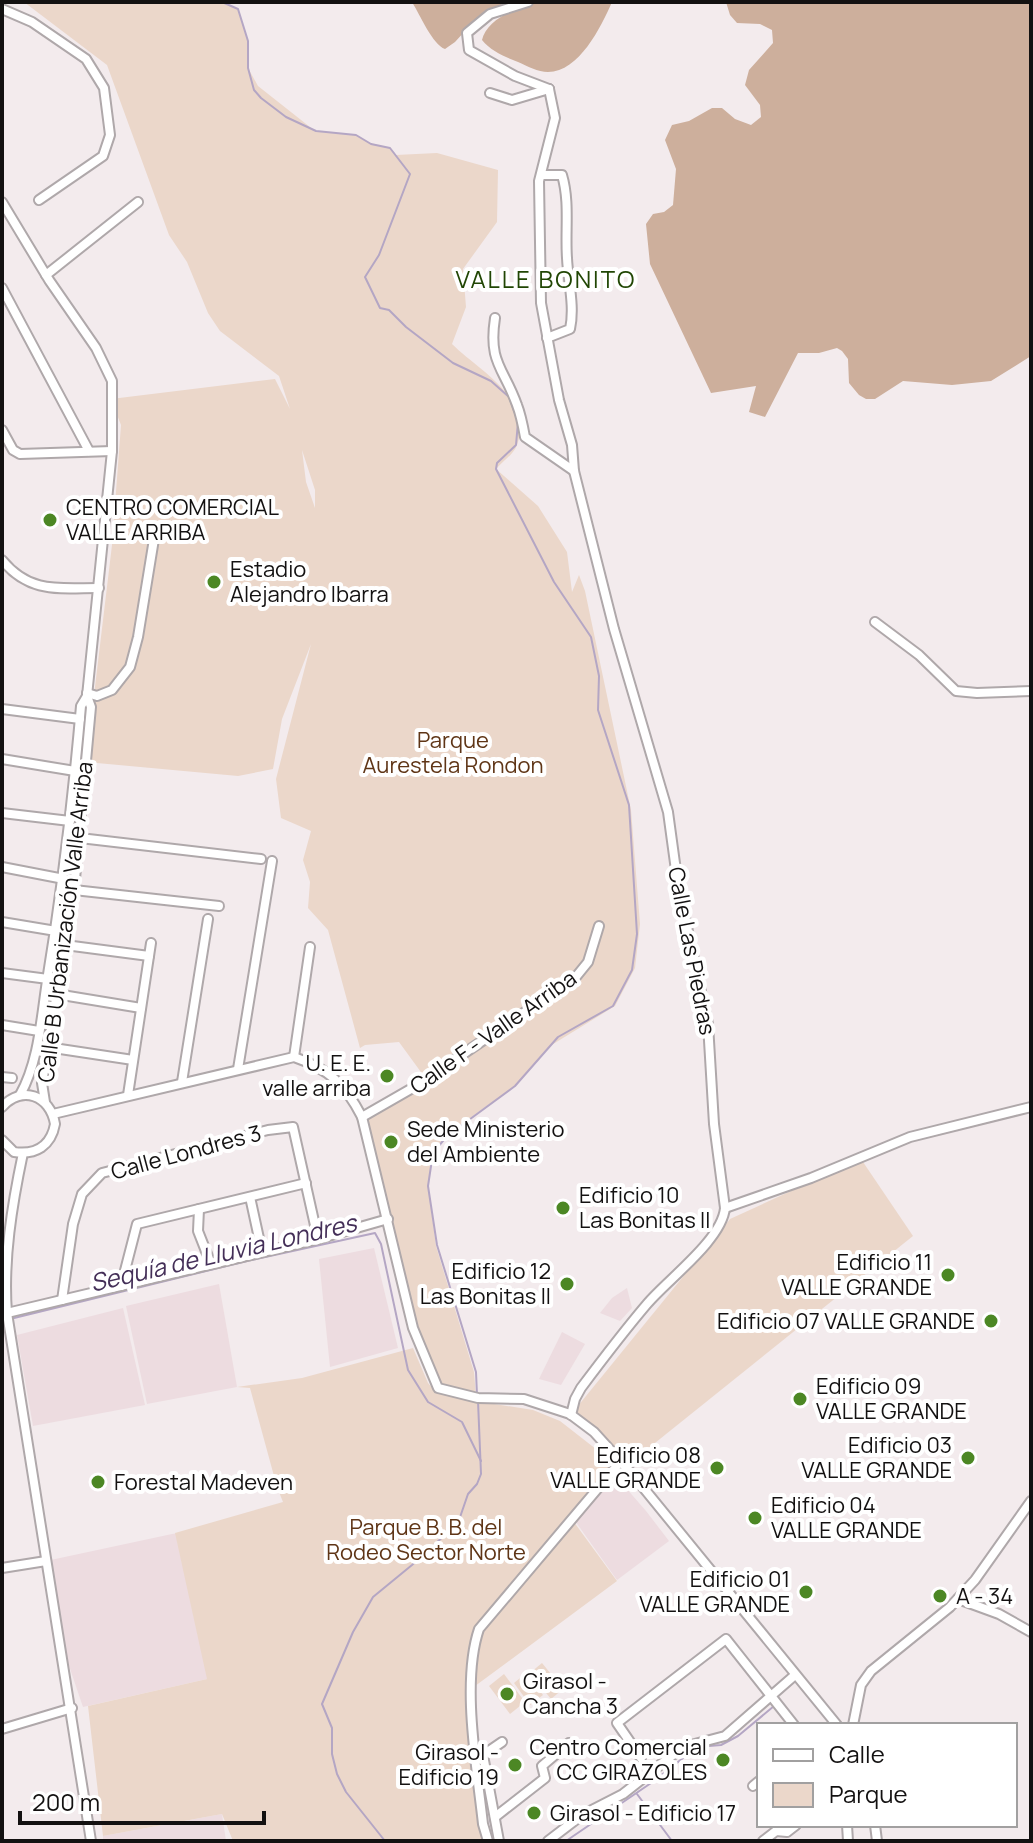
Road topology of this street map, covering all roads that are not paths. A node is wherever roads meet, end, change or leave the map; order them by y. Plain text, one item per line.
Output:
1 (528, 2) edge
2 (2, 9) edge
3 (549, 89) junction
4 (490, 93) dead end
5 (541, 175) junction
6 (39, 200) dead end
7 (2, 202) edge
8 (138, 202) dead end
9 (46, 275) junction
10 (2, 288) edge
11 (495, 318) dead end
12 (547, 338) junction
13 (2, 430) edge
14 (89, 451) junction
15 (112, 451) junction
16 (574, 471) junction
17 (155, 533) dead end
18 (2, 560) edge
19 (99, 588) junction
20 (875, 622) dead end
21 (1031, 691) edge
22 (87, 694) junction
23 (2, 709) edge
24 (80, 719) junction
25 (2, 759) edge
26 (75, 771) junction
27 (2, 813) edge
28 (70, 821) junction
29 (80, 838) junction
30 (261, 859) dead end
31 (272, 861) dead end
32 (2, 867) edge
33 (64, 879) junction
34 (74, 890) junction
35 (219, 906) dead end
36 (208, 919) dead end
37 (2, 922) edge
38 (599, 926) dead end
39 (56, 931) junction
40 (151, 943) dead end
41 (65, 945) junction
42 (310, 947) dead end
43 (149, 956) junction
44 (2, 973) edge
45 (48, 979) junction
46 (56, 994) junction
47 (141, 1008) junction
48 (2, 1025) edge
49 (39, 1031) junction
50 (47, 1047) junction
51 (294, 1057) junction
52 (133, 1060) junction
53 (238, 1069) junction
54 (182, 1082) junction
55 (20, 1095) junction
56 (128, 1095) junction
57 (45, 1102) junction
58 (2, 1107) edge
59 (1031, 1107) edge
60 (53, 1114) junction
61 (362, 1117) junction
62 (2, 1140) edge
63 (23, 1153) junction
64 (306, 1183) junction
65 (250, 1197) junction
66 (725, 1208) junction
67 (199, 1209) junction
68 (388, 1219) junction
69 (318, 1239) junction
70 (262, 1252) junction
71 (211, 1264) junction
72 (121, 1286) junction
73 (62, 1300) junction
74 (7, 1313) junction
75 (6, 1332) edge
76 (571, 1415) junction
77 (621, 1461) junction
78 (1031, 1501) edge
79 (46, 1561) junction
80 (2, 1568) edge
81 (958, 1599) junction
82 (1031, 1632) edge
83 (795, 1675) junction
84 (772, 1696) junction
85 (72, 1708) junction
86 (792, 1723) edge
87 (835, 1723) edge
88 (853, 1723) edge
89 (2, 1729) edge
90 (502, 1742) dead end
91 (569, 1743) dead end
92 (641, 1758) dead end
93 (495, 1817) junction
94 (793, 1827) edge
95 (91, 1841) edge
96 (488, 1841) edge
97 (499, 1841) edge
98 (548, 1841) edge
99 (763, 1841) edge

1 - 3 street
2 - 6 street
3 - 4 street
3 - 5 street, Calle Las Piedras
5 - 12 street, Calle Las Piedras
5 - 12 street
7 - 9 street, Calle B Urbanización Valle Arriba
8 - 9 street
9 - 15 street, Calle B Urbanización Valle Arriba
10 - 14 street
11 - 16 street
12 - 16 street, Calle Las Piedras
13 - 14 street
14 - 15 street
15 - 19 street, Calle B Urbanización Valle Arriba
16 - 66 street, Calle Las Piedras
17 - 22 street
18 - 19 street
19 - 22 street, Calle B Urbanización Valle Arriba
20 - 21 street
22 - 24 street, Calle B Urbanización Valle Arriba
22 - 29 street, Calle B Urbanización Valle Arriba
23 - 24 street
24 - 26 street, Calle B Urbanización Valle Arriba
25 - 26 street
26 - 28 street, Calle B Urbanización Valle Arriba
27 - 28 street
28 - 33 street, Calle B Urbanización Valle Arriba
29 - 30 street
29 - 34 street, Calle B Urbanización Valle Arriba
31 - 53 street
32 - 33 street
33 - 39 street, Calle B Urbanización Valle Arriba
34 - 35 street
34 - 41 street, Calle B Urbanización Valle Arriba
36 - 54 street
37 - 39 street
38 - 61 street, Calle F - Valle Arriba
39 - 45 street, Calle B Urbanización Valle Arriba
40 - 43 street
41 - 43 street
41 - 46 street, Calle B Urbanización Valle Arriba
42 - 51 street
43 - 47 street
44 - 45 street
45 - 49 street, Calle B Urbanización Valle Arriba
46 - 47 street
46 - 50 street, Calle B Urbanización Valle Arriba
47 - 52 street
48 - 49 street
49 - 55 street, Calle B Urbanización Valle Arriba
50 - 52 street
50 - 57 street, Calle B Urbanización Valle Arriba
51 - 53 street
51 - 61 street
52 - 56 street
53 - 54 street
54 - 56 street
55 - 57 street
55 - 58 street
56 - 60 street
57 - 60 street
59 - 66 street
60 - 63 street
61 - 68 street
62 - 63 street
63 - 74 street
64 - 65 street
64 - 69 street, Calle Londres 3
64 - 73 street, Calle Londres 3
65 - 67 street
65 - 70 street
66 - 76 street
67 - 71 street
67 - 72 street
68 - 69 street
68 - 76 street
69 - 70 street
70 - 71 street
71 - 72 street
72 - 73 street
73 - 74 street
74 - 75 street
75 - 79 street
76 - 77 street
77 - 83 street
77 - 96 street
78 - 81 street
79 - 80 street
79 - 85 street
81 - 82 street
81 - 88 street
83 - 84 street
83 - 87 street
84 - 86 street
84 - 92 street
84 - 98 street
85 - 89 street
85 - 95 street
90 - 93 street
91 - 93 street
93 - 97 street
94 - 99 street

